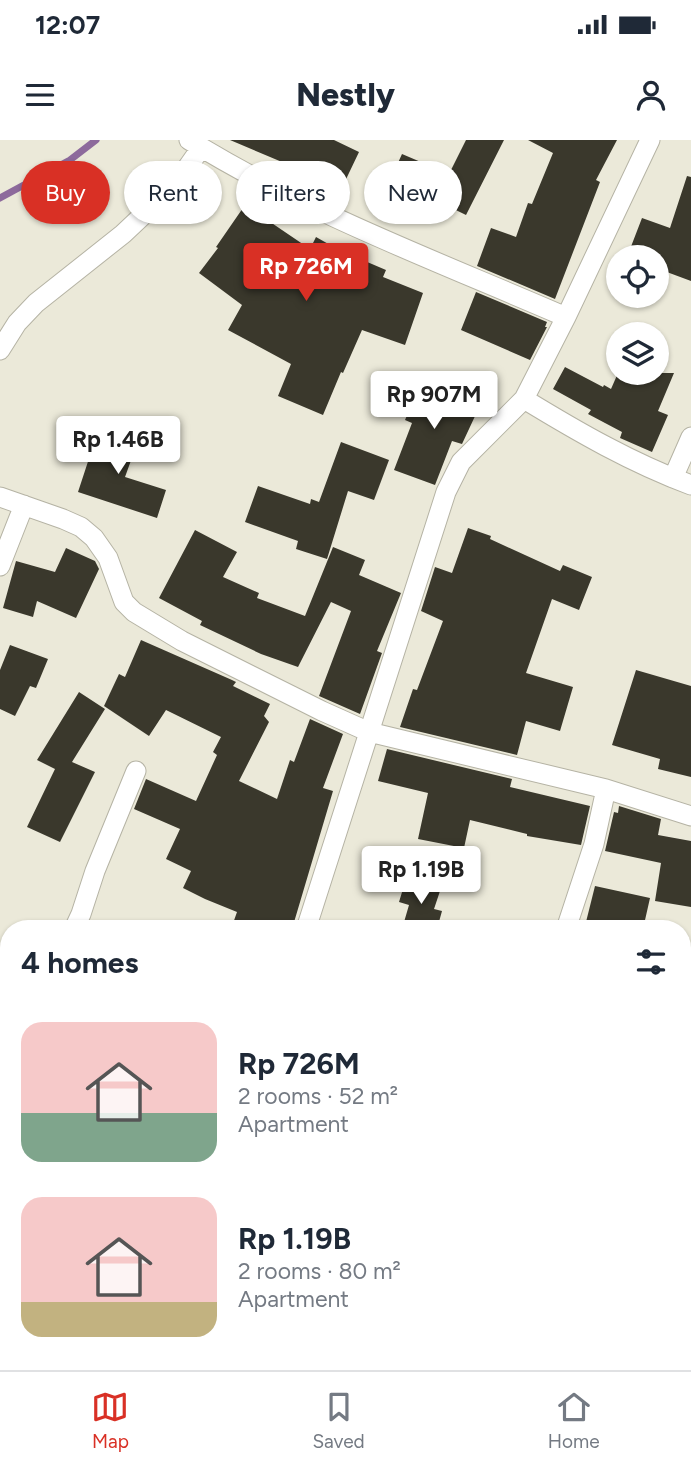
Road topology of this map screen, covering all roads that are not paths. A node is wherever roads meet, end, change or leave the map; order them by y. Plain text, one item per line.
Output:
1 (650, 140) edge
2 (195, 144) edge
3 (566, 317) junction
4 (0, 350) edge
5 (524, 399) junction
6 (691, 437) edge
7 (682, 482) edge
8 (0, 497) edge
9 (24, 505) junction
10 (0, 566) edge
11 (369, 732) junction
12 (136, 771) dead end
13 (606, 789) junction
14 (691, 816) edge
15 (78, 920) edge
16 (309, 920) edge
17 (569, 920) edge

1 - 3 street
2 - 3 street
2 - 4 street
3 - 5 street
5 - 7 street
5 - 11 street
6 - 7 street
8 - 9 street
9 - 10 street
9 - 11 street
11 - 13 street
11 - 16 street
12 - 15 street
13 - 14 street
13 - 17 street

